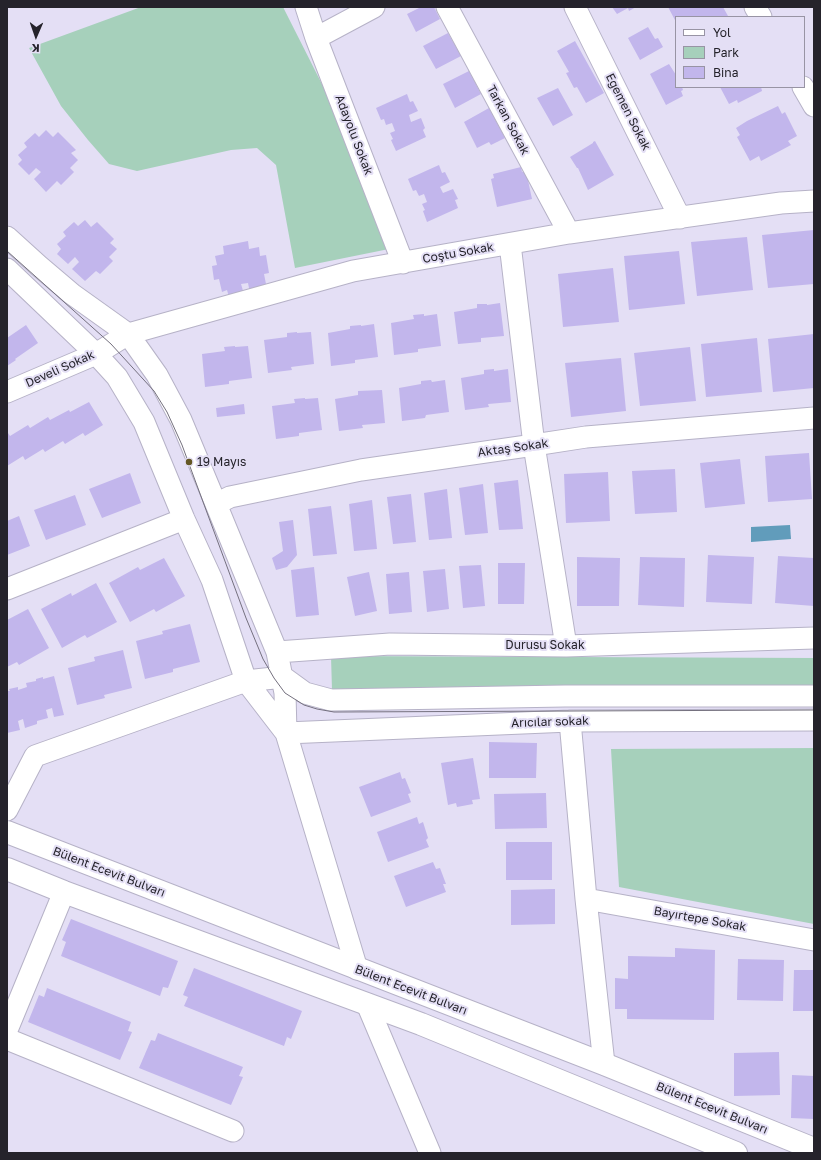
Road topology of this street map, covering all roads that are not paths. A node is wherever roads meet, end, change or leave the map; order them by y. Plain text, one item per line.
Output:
1 (306, 7) edge
2 (374, 7) edge
3 (447, 7) edge
4 (575, 7) edge
5 (755, 7) edge
6 (760, 16) edge
7 (316, 38) junction
8 (803, 88) edge
9 (814, 106) edge
10 (814, 201) edge
11 (680, 218) junction
12 (569, 233) junction
13 (7, 237) edge
14 (510, 244) junction
15 (403, 263) junction
16 (7, 269) edge
17 (112, 344) junction
18 (7, 392) edge
19 (814, 418) edge
20 (534, 445) junction
21 (216, 504) junction
22 (184, 519) junction
23 (7, 589) edge
24 (814, 638) edge
25 (566, 646) junction
26 (277, 652) junction
27 (283, 677) junction
28 (246, 681) junction
29 (814, 696) edge
30 (814, 720) edge
31 (570, 721) junction
32 (286, 733) junction
33 (7, 810) edge
34 (7, 832) edge
35 (7, 869) edge
36 (64, 892) junction
37 (586, 898) junction
38 (814, 940) edge
39 (356, 969) junction
40 (367, 1004) junction
41 (7, 1030) edge
42 (7, 1039) edge
43 (604, 1064) junction
44 (233, 1131) dead end
45 (814, 1149) edge
46 (430, 1153) edge
47 (736, 1153) edge

1 - 7 street, Adayolu Sokak
2 - 7 street
3 - 12 street, Tarkan Sokak
4 - 11 street, Egemen Sokak
5 - 6 street
7 - 15 street, Adayolu Sokak
8 - 9 street
10 - 11 street, Coştu Sokak
11 - 12 street, Coştu Sokak
12 - 14 street, Coştu Sokak
13 - 17 street
14 - 15 street, Coştu Sokak
14 - 20 street
15 - 17 street, Coştu Sokak
16 - 17 street
17 - 18 street, Develi Sokak
17 - 21 street
17 - 22 street
19 - 20 street, Aktaş Sokak
20 - 21 street, Aktaş Sokak
20 - 25 street
21 - 26 street
22 - 23 street
22 - 28 street
24 - 25 street, Durusu Sokak
25 - 26 street, Durusu Sokak
26 - 27 street
27 - 28 street
27 - 29 street
27 - 32 street
28 - 32 street
28 - 33 street
30 - 31 street, Arıcılar sokak
31 - 32 street, Arıcılar sokak
31 - 37 street
32 - 39 street
34 - 39 main road, Bülent Ecevit Bulvarı
35 - 36 main road
36 - 40 main road
36 - 41 street
37 - 38 street, Bayırtepe Sokak
37 - 43 street
39 - 43 main road, Bülent Ecevit Bulvarı
40 - 46 street
40 - 47 main road
42 - 44 street
43 - 45 main road, Bülent Ecevit Bulvarı

